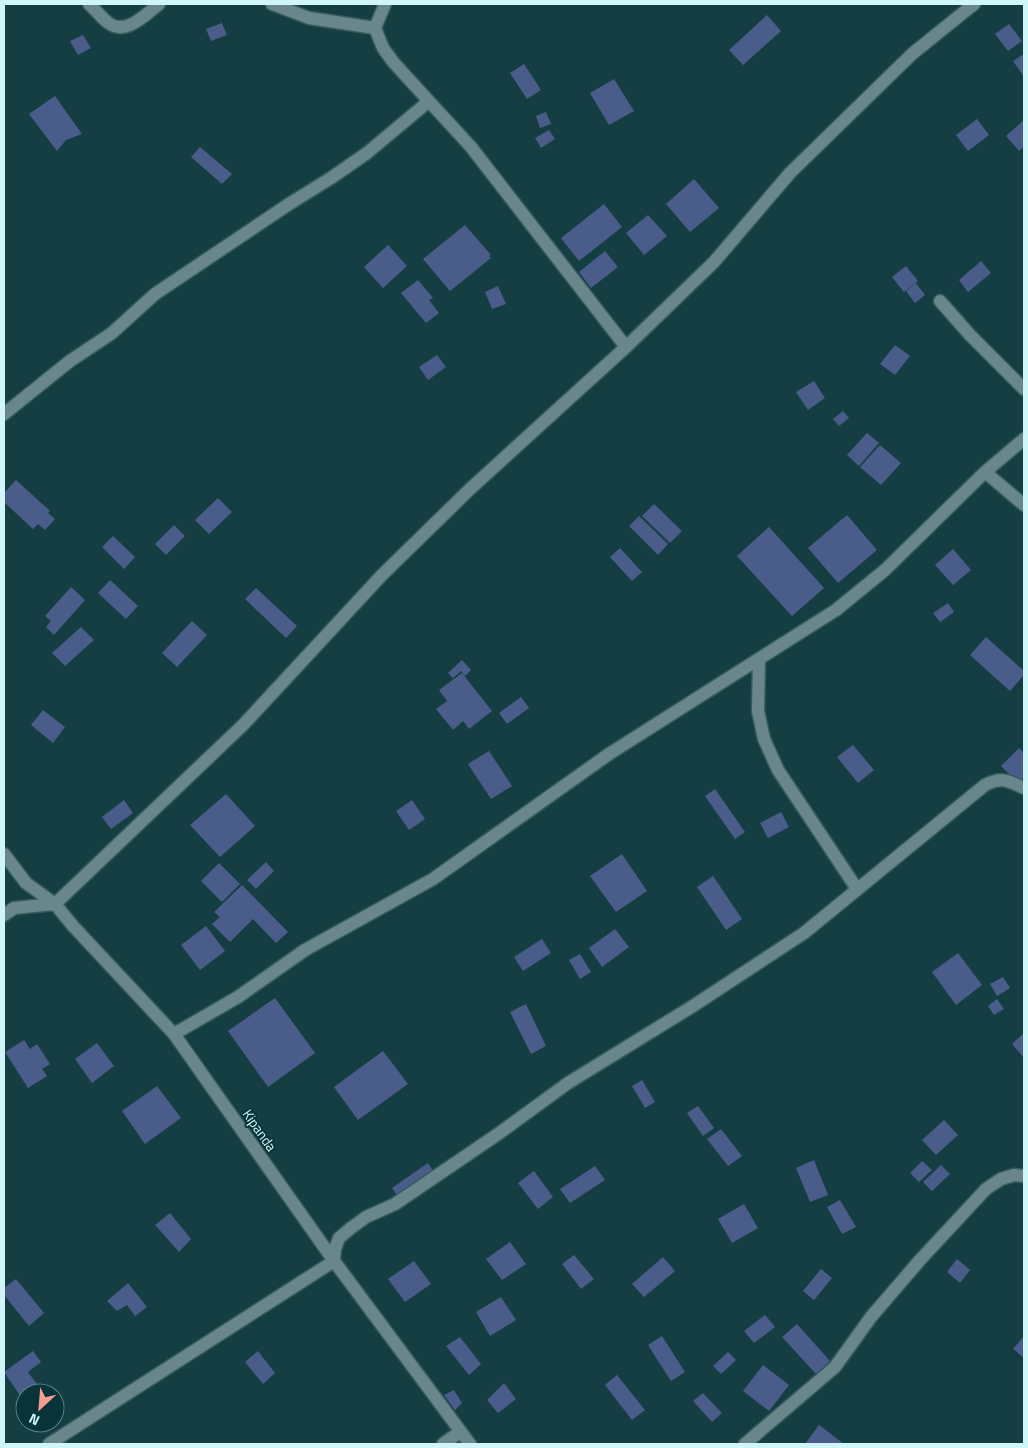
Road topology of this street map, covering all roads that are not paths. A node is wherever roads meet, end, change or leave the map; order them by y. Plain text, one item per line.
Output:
1 (90, 4) edge
2 (159, 4) edge
3 (272, 4) edge
4 (385, 4) edge
5 (974, 4) edge
6 (375, 28) junction
7 (428, 102) junction
8 (940, 301) dead end
9 (626, 346) junction
10 (1024, 389) edge
11 (4, 414) edge
12 (1024, 439) edge
13 (985, 472) junction
14 (1024, 505) edge
15 (759, 659) junction
16 (1024, 788) edge
17 (4, 854) edge
18 (857, 889) junction
19 (55, 904) junction
20 (4, 915) edge
21 (174, 1034) junction
22 (1024, 1176) edge
23 (334, 1262) junction
24 (460, 1432) junction
25 (49, 1444) edge
26 (443, 1444) edge
27 (470, 1444) edge
28 (745, 1444) edge

1 - 2 street
3 - 6 street
4 - 6 street
5 - 9 street
6 - 7 street
7 - 9 street
7 - 11 street
8 - 10 street
9 - 19 street
12 - 13 street
13 - 14 street
13 - 15 street
15 - 18 street
15 - 21 street
16 - 18 street
17 - 19 street, Kipanda
18 - 23 street
19 - 20 street
19 - 21 street, Kipanda
21 - 23 street, Kipanda
22 - 28 street
23 - 24 street, Kipanda
23 - 25 street
24 - 26 street
24 - 27 street, Kipanda

